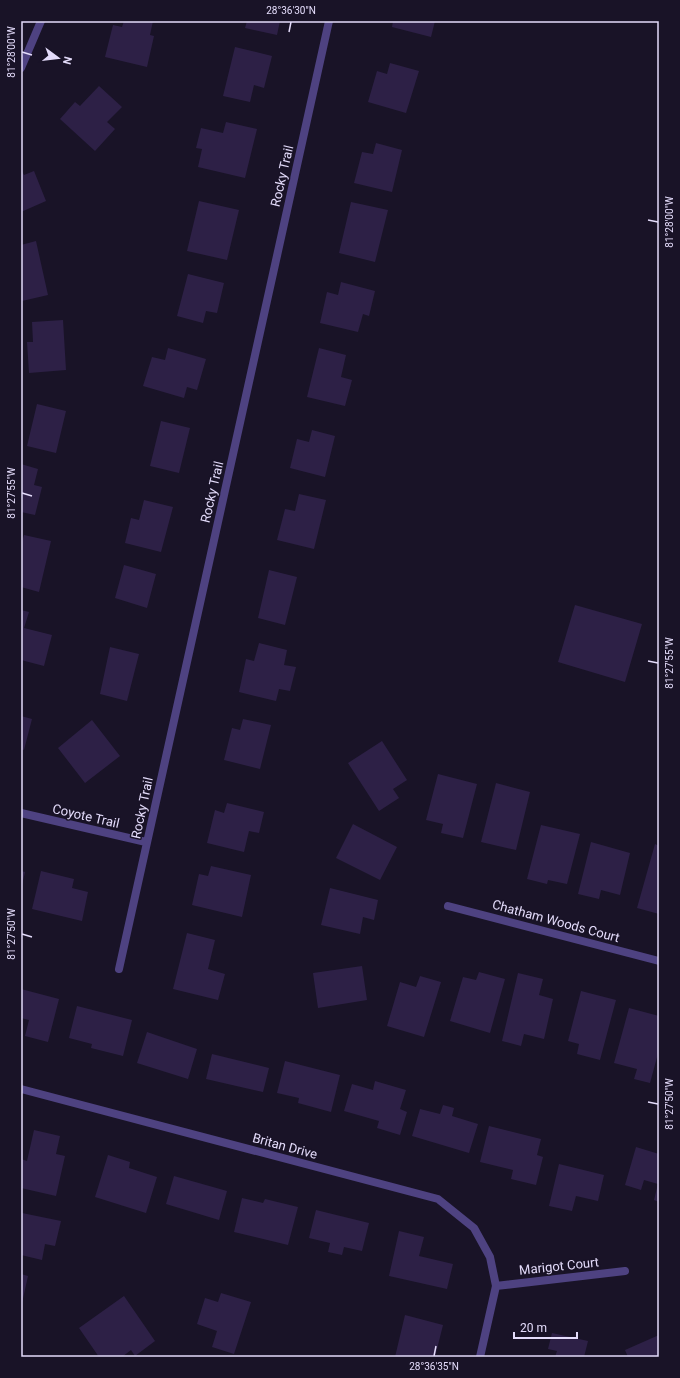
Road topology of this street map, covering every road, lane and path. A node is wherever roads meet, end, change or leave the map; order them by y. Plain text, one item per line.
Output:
1 (41, 21) edge
2 (329, 21) edge
3 (21, 68) edge
4 (21, 813) edge
5 (146, 842) junction
6 (448, 906) dead end
7 (659, 961) edge
8 (119, 969) dead end
9 (21, 1089) edge
10 (625, 1271) dead end
11 (496, 1286) junction
12 (480, 1357) edge

1 - 3 street
2 - 5 street, Rocky Trail
4 - 5 street, Coyote Trail
5 - 8 street, Rocky Trail
6 - 7 street, Chatham Woods Court
9 - 11 street, Britan Drive
10 - 11 street, Marigot Court
11 - 12 street

